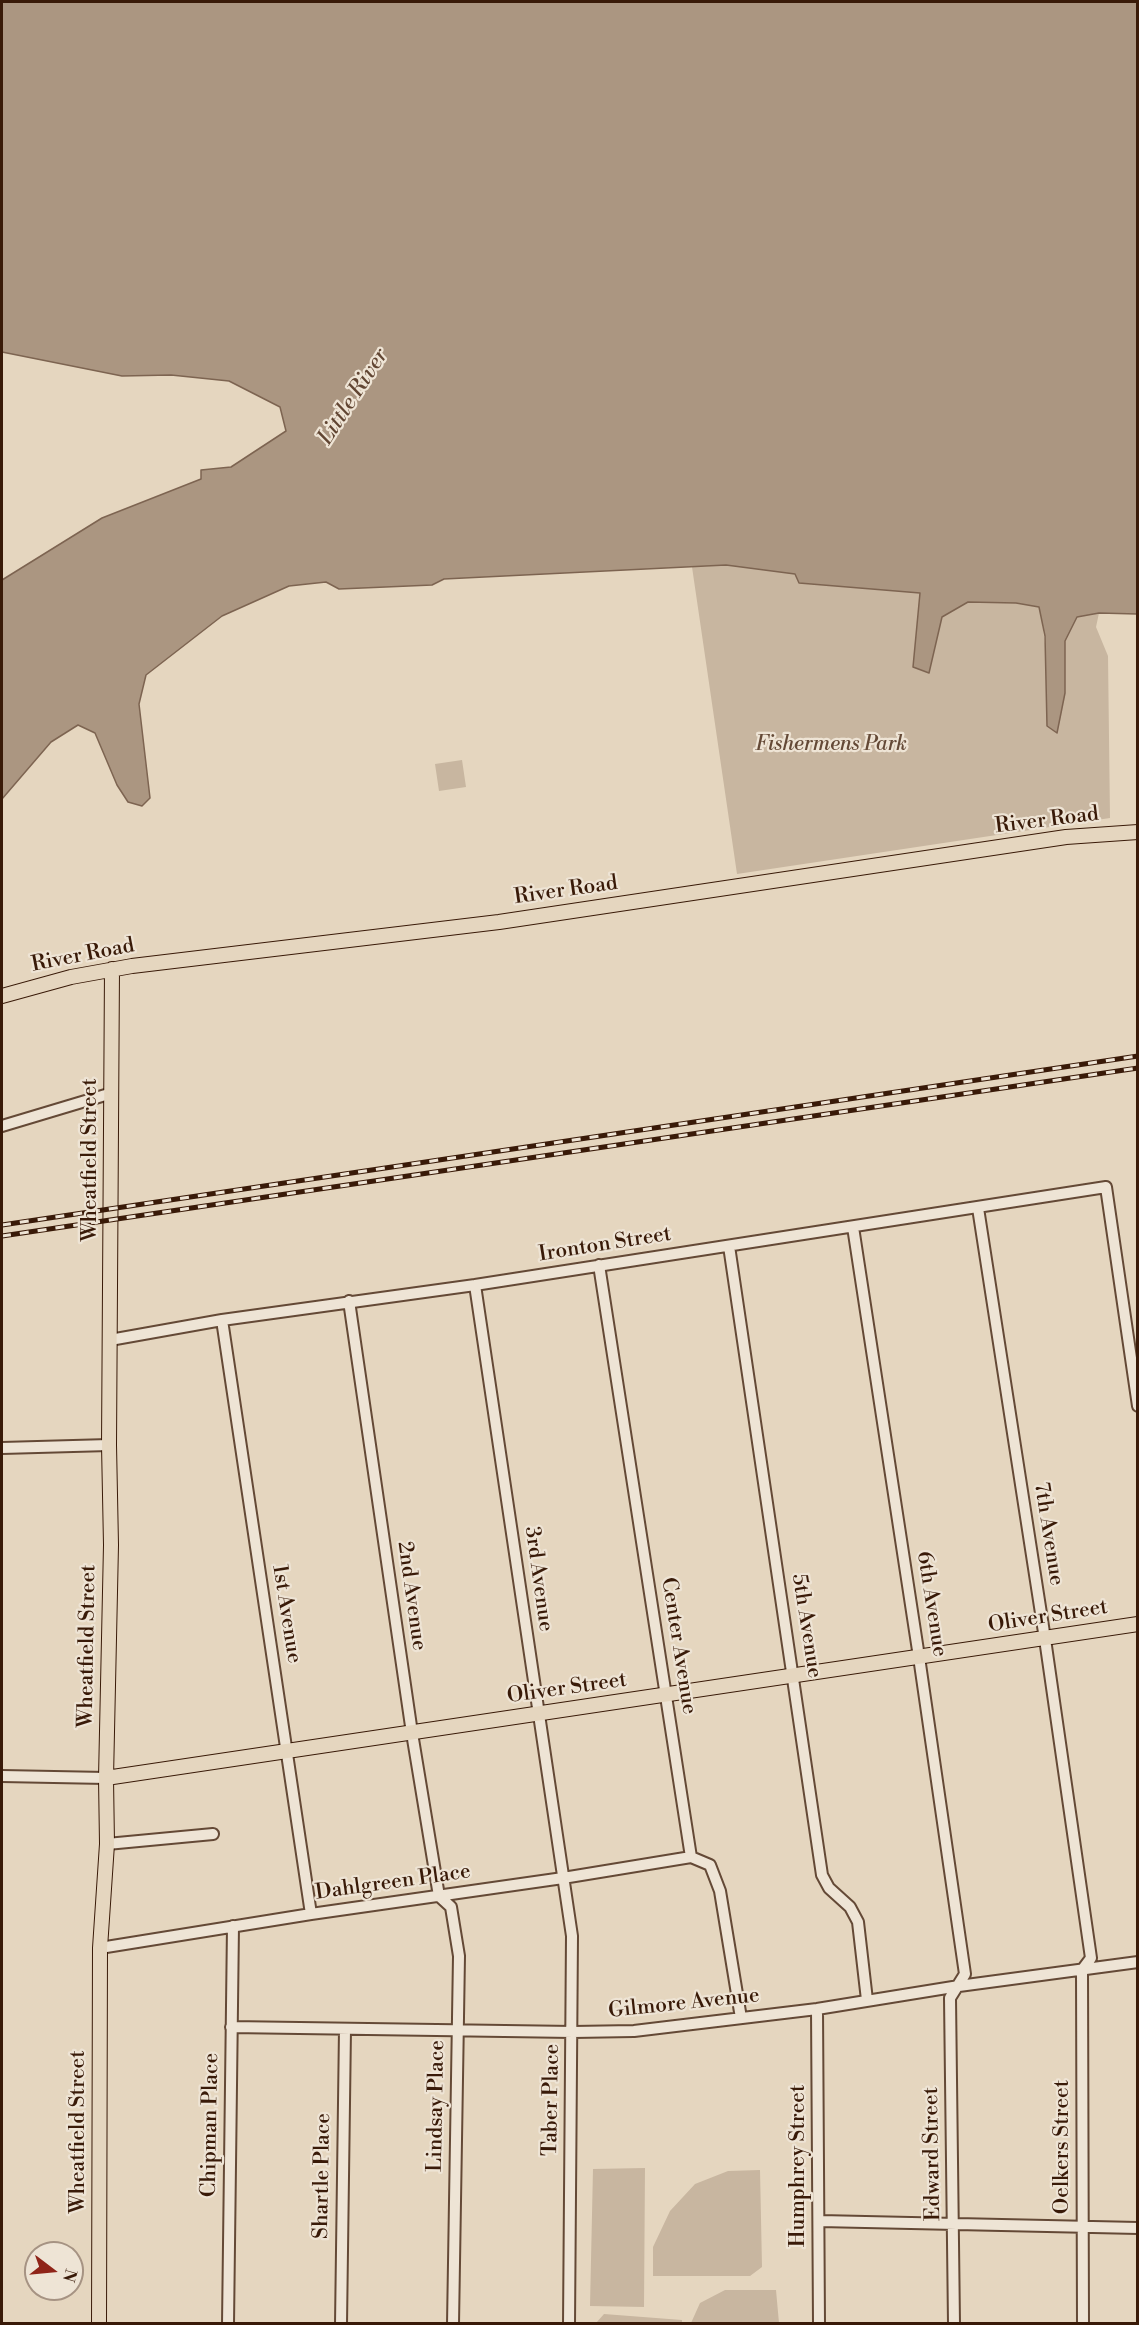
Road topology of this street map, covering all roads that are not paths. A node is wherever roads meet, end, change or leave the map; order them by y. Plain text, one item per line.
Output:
1 (1137, 831) edge
2 (112, 969) junction
3 (2, 996) edge
4 (112, 1093) junction
5 (2, 1126) edge
6 (978, 1208) junction
7 (853, 1227) junction
8 (729, 1246) junction
9 (599, 1265) junction
10 (476, 1285) junction
11 (349, 1302) junction
12 (222, 1320) junction
13 (110, 1340) junction
14 (1137, 1406) edge
15 (109, 1445) junction
16 (2, 1449) edge
17 (1137, 1624) edge
18 (1045, 1639) junction
19 (919, 1657) junction
20 (794, 1677) junction
21 (666, 1695) junction
22 (538, 1714) junction
23 (412, 1733) junction
24 (287, 1751) junction
25 (2, 1776) edge
26 (106, 1778) junction
27 (213, 1834) dead end
28 (107, 1844) junction
29 (691, 1857) junction
30 (563, 1878) junction
31 (439, 1896) junction
32 (311, 1914) junction
33 (233, 1926) junction
34 (100, 1948) junction
35 (1137, 1962) edge
36 (1082, 1970) junction
37 (959, 1986) junction
38 (867, 2000) junction
39 (817, 2009) junction
40 (741, 2018) junction
41 (231, 2026) junction
42 (345, 2029) junction
43 (458, 2030) junction
44 (573, 2032) junction
45 (820, 2221) junction
46 (954, 2225) junction
47 (1083, 2226) junction
48 (1137, 2228) edge
49 (99, 2324) edge
50 (228, 2324) edge
51 (341, 2324) edge
52 (453, 2324) edge
53 (569, 2324) edge
54 (819, 2324) edge
55 (954, 2324) edge
56 (1083, 2324) edge

1 - 2 main road, River Road
2 - 3 main road, River Road
2 - 4 main road, Wheatfield Street
4 - 5 street
4 - 13 main road, Wheatfield Street
6 - 7 street, Ironton Street
6 - 14 street, Ironton Street
6 - 18 street, 7th Avenue
7 - 8 street, Ironton Street
7 - 19 street, 6th Avenue
8 - 9 street, Ironton Street
8 - 20 street, 5th Avenue
9 - 10 street, Ironton Street
9 - 21 street, Center Avenue
10 - 11 street, Ironton Street
10 - 22 street, 3rd Avenue
11 - 12 street, Ironton Street
11 - 23 street, 2nd Avenue
12 - 13 street, Ironton Street
12 - 24 street, 1st Avenue
13 - 15 main road, Wheatfield Street
15 - 16 street
15 - 26 main road, Wheatfield Street
17 - 18 main road, Oliver Street
18 - 19 main road, Oliver Street
18 - 36 street, 7th Avenue
19 - 20 main road, Oliver Street
19 - 37 street, 6th Avenue
20 - 21 main road, Oliver Street
20 - 38 street, 5th Avenue
21 - 22 main road, Oliver Street
21 - 29 street, Center Avenue
22 - 23 main road, Oliver Street
22 - 30 street, 3rd Avenue
23 - 24 main road, Oliver Street
23 - 31 street, 2nd Avenue
24 - 26 main road, Oliver Street
24 - 32 street, 1st Avenue
25 - 26 street, Oliver Street
26 - 28 main road, Wheatfield Street
27 - 28 street
28 - 34 main road, Wheatfield Street
29 - 30 street, Dahlgreen Place
29 - 40 street
30 - 31 street, Dahlgreen Place
30 - 44 street, Taber Place
31 - 32 street, Dahlgreen Place
31 - 43 street, Lindsay Place
32 - 33 street, Dahlgreen Place
33 - 34 street, Dahlgreen Place
33 - 41 street, Chipman Place
34 - 49 main road, Wheatfield Street
35 - 36 street, Gilmore Avenue
36 - 37 street, Gilmore Avenue
36 - 47 street, Oelkers Street
37 - 38 street, Gilmore Avenue
37 - 46 street, Edward Street
38 - 39 street, Gilmore Avenue
39 - 40 street, Gilmore Avenue
39 - 45 street, Humphrey Street
40 - 44 street, Gilmore Avenue
41 - 42 street, Gilmore Avenue
41 - 50 street, Chipman Place
42 - 43 street, Gilmore Avenue
42 - 51 street, Shartle Place
43 - 44 street, Gilmore Avenue
43 - 52 street, Lindsay Place
44 - 53 street, Taber Place
45 - 46 street
45 - 54 street, Humphrey Street
46 - 47 street
46 - 55 street, Edward Street
47 - 48 street
47 - 56 street, Oelkers Street

